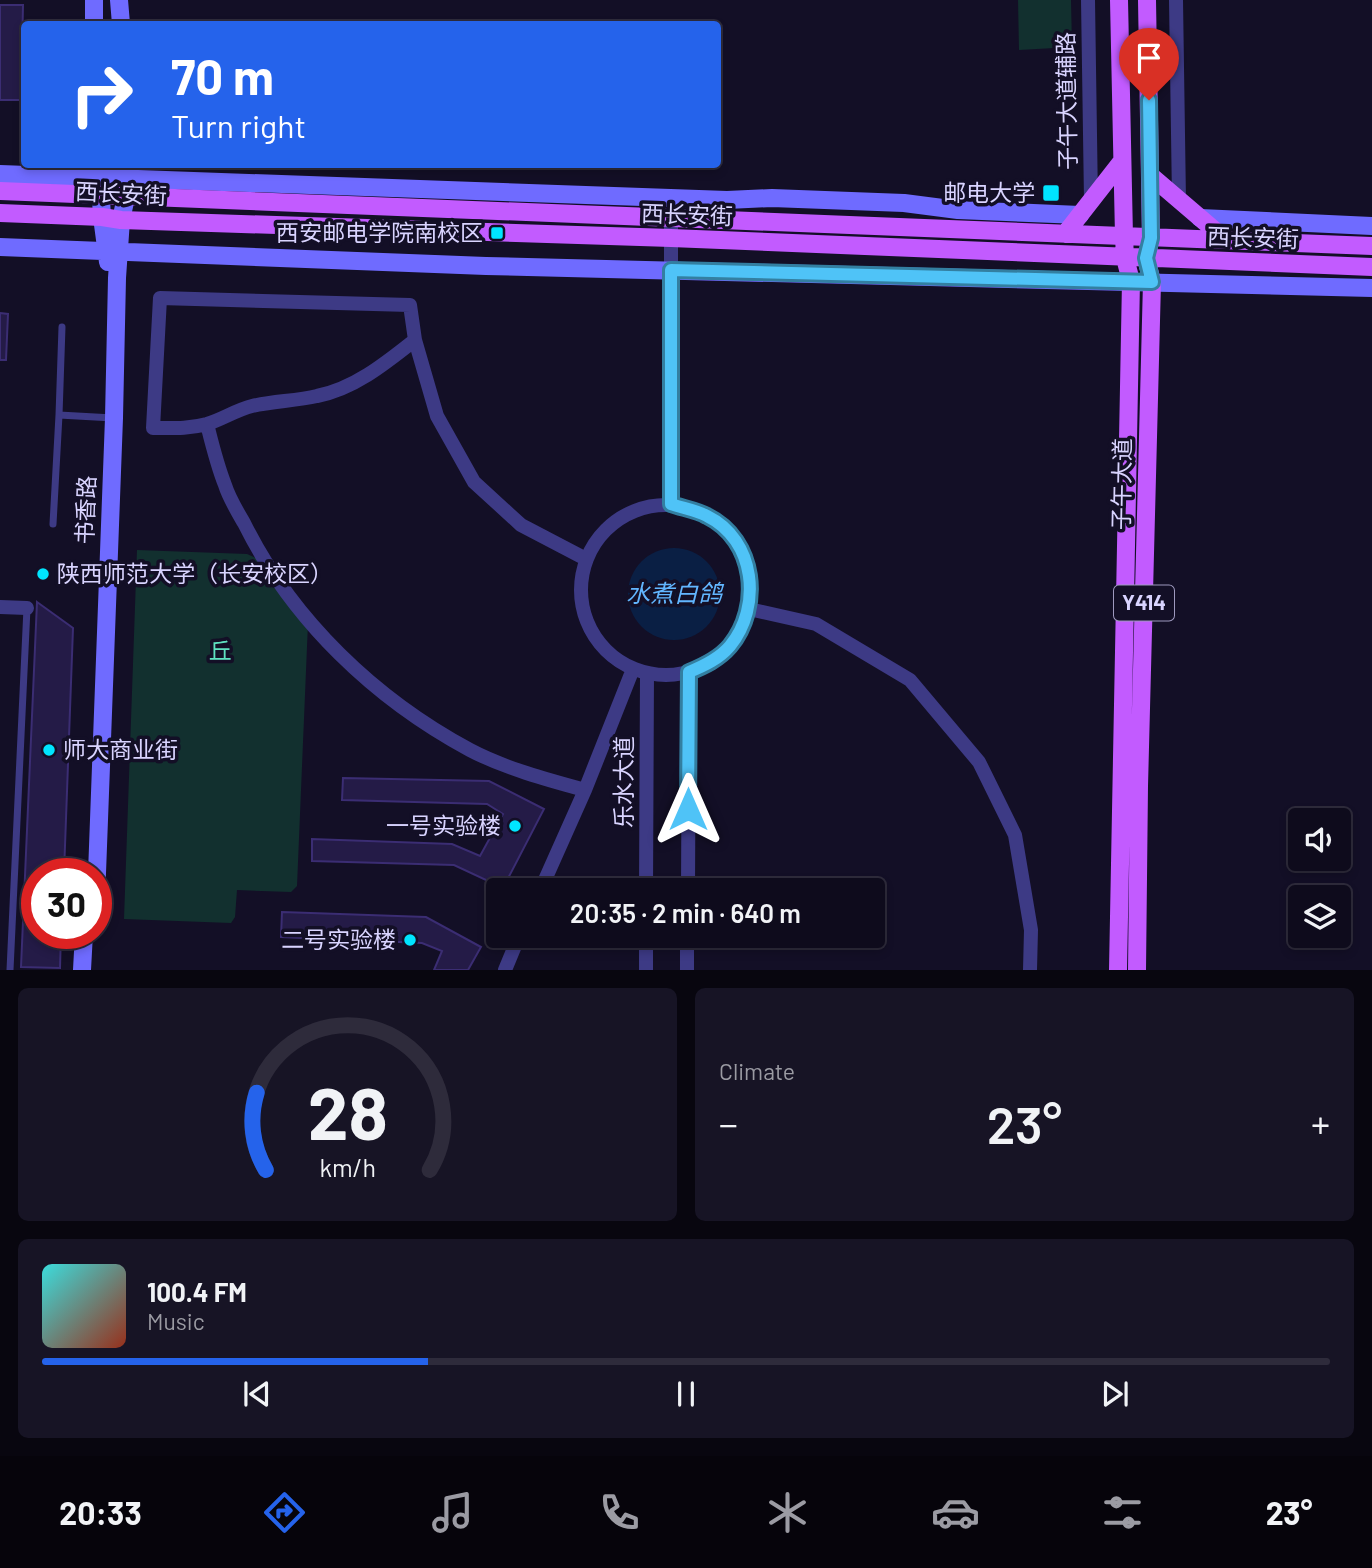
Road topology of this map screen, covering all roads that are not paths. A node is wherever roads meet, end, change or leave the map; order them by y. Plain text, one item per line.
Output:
1 (94, 0) edge
2 (119, 0) edge
3 (1088, 0) edge
4 (1119, 0) edge
5 (1147, 0) edge
6 (1176, 0) edge
7 (94, 21) edge
8 (121, 21) edge
9 (1122, 161) junction
10 (125, 172) edge
11 (0, 174) edge
12 (1150, 175) junction
13 (100, 179) edge
14 (0, 191) edge
15 (126, 197) junction
16 (1179, 200) junction
17 (1085, 208) junction
18 (0, 213) edge
19 (102, 217) junction
20 (1200, 218) junction
21 (671, 219) junction
22 (121, 220) junction
23 (1372, 226) edge
24 (1065, 234) junction
25 (1124, 236) junction
26 (671, 238) junction
27 (1151, 238) junction
28 (1226, 240) junction
29 (1372, 246) edge
30 (0, 247) edge
31 (113, 252) junction
32 (1125, 258) junction
33 (1146, 258) junction
34 (1372, 267) edge
35 (671, 270) junction
36 (1131, 281) junction
37 (1152, 282) junction
38 (1372, 288) edge
39 (62, 327) dead end
40 (415, 340) junction
41 (59, 415) junction
42 (109, 418) junction
43 (207, 424) junction
44 (671, 504) junction
45 (53, 524) dead end
46 (586, 559) junction
47 (0, 607) edge
48 (27, 608) joint
49 (749, 609) junction
50 (640, 671) junction
51 (689, 672) junction
52 (586, 790) junction
53 (87, 858) edge
54 (97, 858) edge
55 (546, 878) edge
56 (646, 878) edge
57 (688, 878) edge
58 (515, 948) edge
59 (646, 948) edge
60 (687, 948) edge
61 (83, 949) edge
62 (95, 949) edge
63 (10, 970) edge
64 (82, 970) edge
65 (94, 970) edge
66 (505, 970) edge
67 (646, 970) edge
68 (687, 970) edge
69 (1030, 970) edge
70 (1118, 970) edge
71 (1138, 970) edge

1 - 7 main road
2 - 8 main road
3 - 17 street, 子午大道辅路
4 - 9 main road, 子午大道
5 - 12 main road, 子午大道
6 - 16 street
9 - 17 main road
9 - 25 main road, 子午大道
10 - 13 main road
10 - 15 main road, 书香路
10 - 17 main road
11 - 13 main road
12 - 16 main road
12 - 27 main road, 子午大道
13 - 14 main road, 西长安街
13 - 15 main road, 西长安街
13 - 19 main road, 书香路
15 - 21 main road, 西长安街
15 - 22 main road, 书香路
16 - 20 main road
17 - 24 main road
18 - 19 main road, 西长安街
19 - 22 main road, 西长安街
19 - 31 main road, 书香路
20 - 23 main road
20 - 28 main road
21 - 24 main road, 西长安街
21 - 26 street
22 - 26 main road, 西长安街
22 - 31 main road, 书香路
24 - 25 main road, 西长安街
25 - 27 main road, 西长安街
25 - 32 main road, 子午大道
26 - 32 main road, 西长安街
26 - 35 street
27 - 28 main road, 西长安街
27 - 33 main road, 子午大道 / Y414
28 - 29 main road, 西长安街
30 - 31 main road
31 - 35 main road
31 - 42 main road, 书香路
32 - 33 main road, 西长安街
32 - 36 main road, 子午大道 / Y414
33 - 34 main road, 西长安街
33 - 37 main road, 子午大道 / Y414
35 - 36 main road
35 - 44 street
36 - 37 main road
36 - 70 main road, 子午大道 / Y414
37 - 38 main road
37 - 71 main road, 子午大道 / Y414
39 - 41 lane
40 - 43 street
40 - 43 street
40 - 46 street
41 - 42 lane
41 - 45 lane
42 - 53 main road, 书香路
42 - 54 main road, 书香路
43 - 52 street
44 - 46 street
44 - 49 street
46 - 50 street
47 - 48 street
48 - 63 lane
49 - 51 street
49 - 69 street
50 - 51 street
50 - 52 street
50 - 56 street, 乐水大道
51 - 57 street
52 - 55 street
58 - 66 street
59 - 67 street
60 - 68 street
61 - 64 main road
62 - 65 main road

